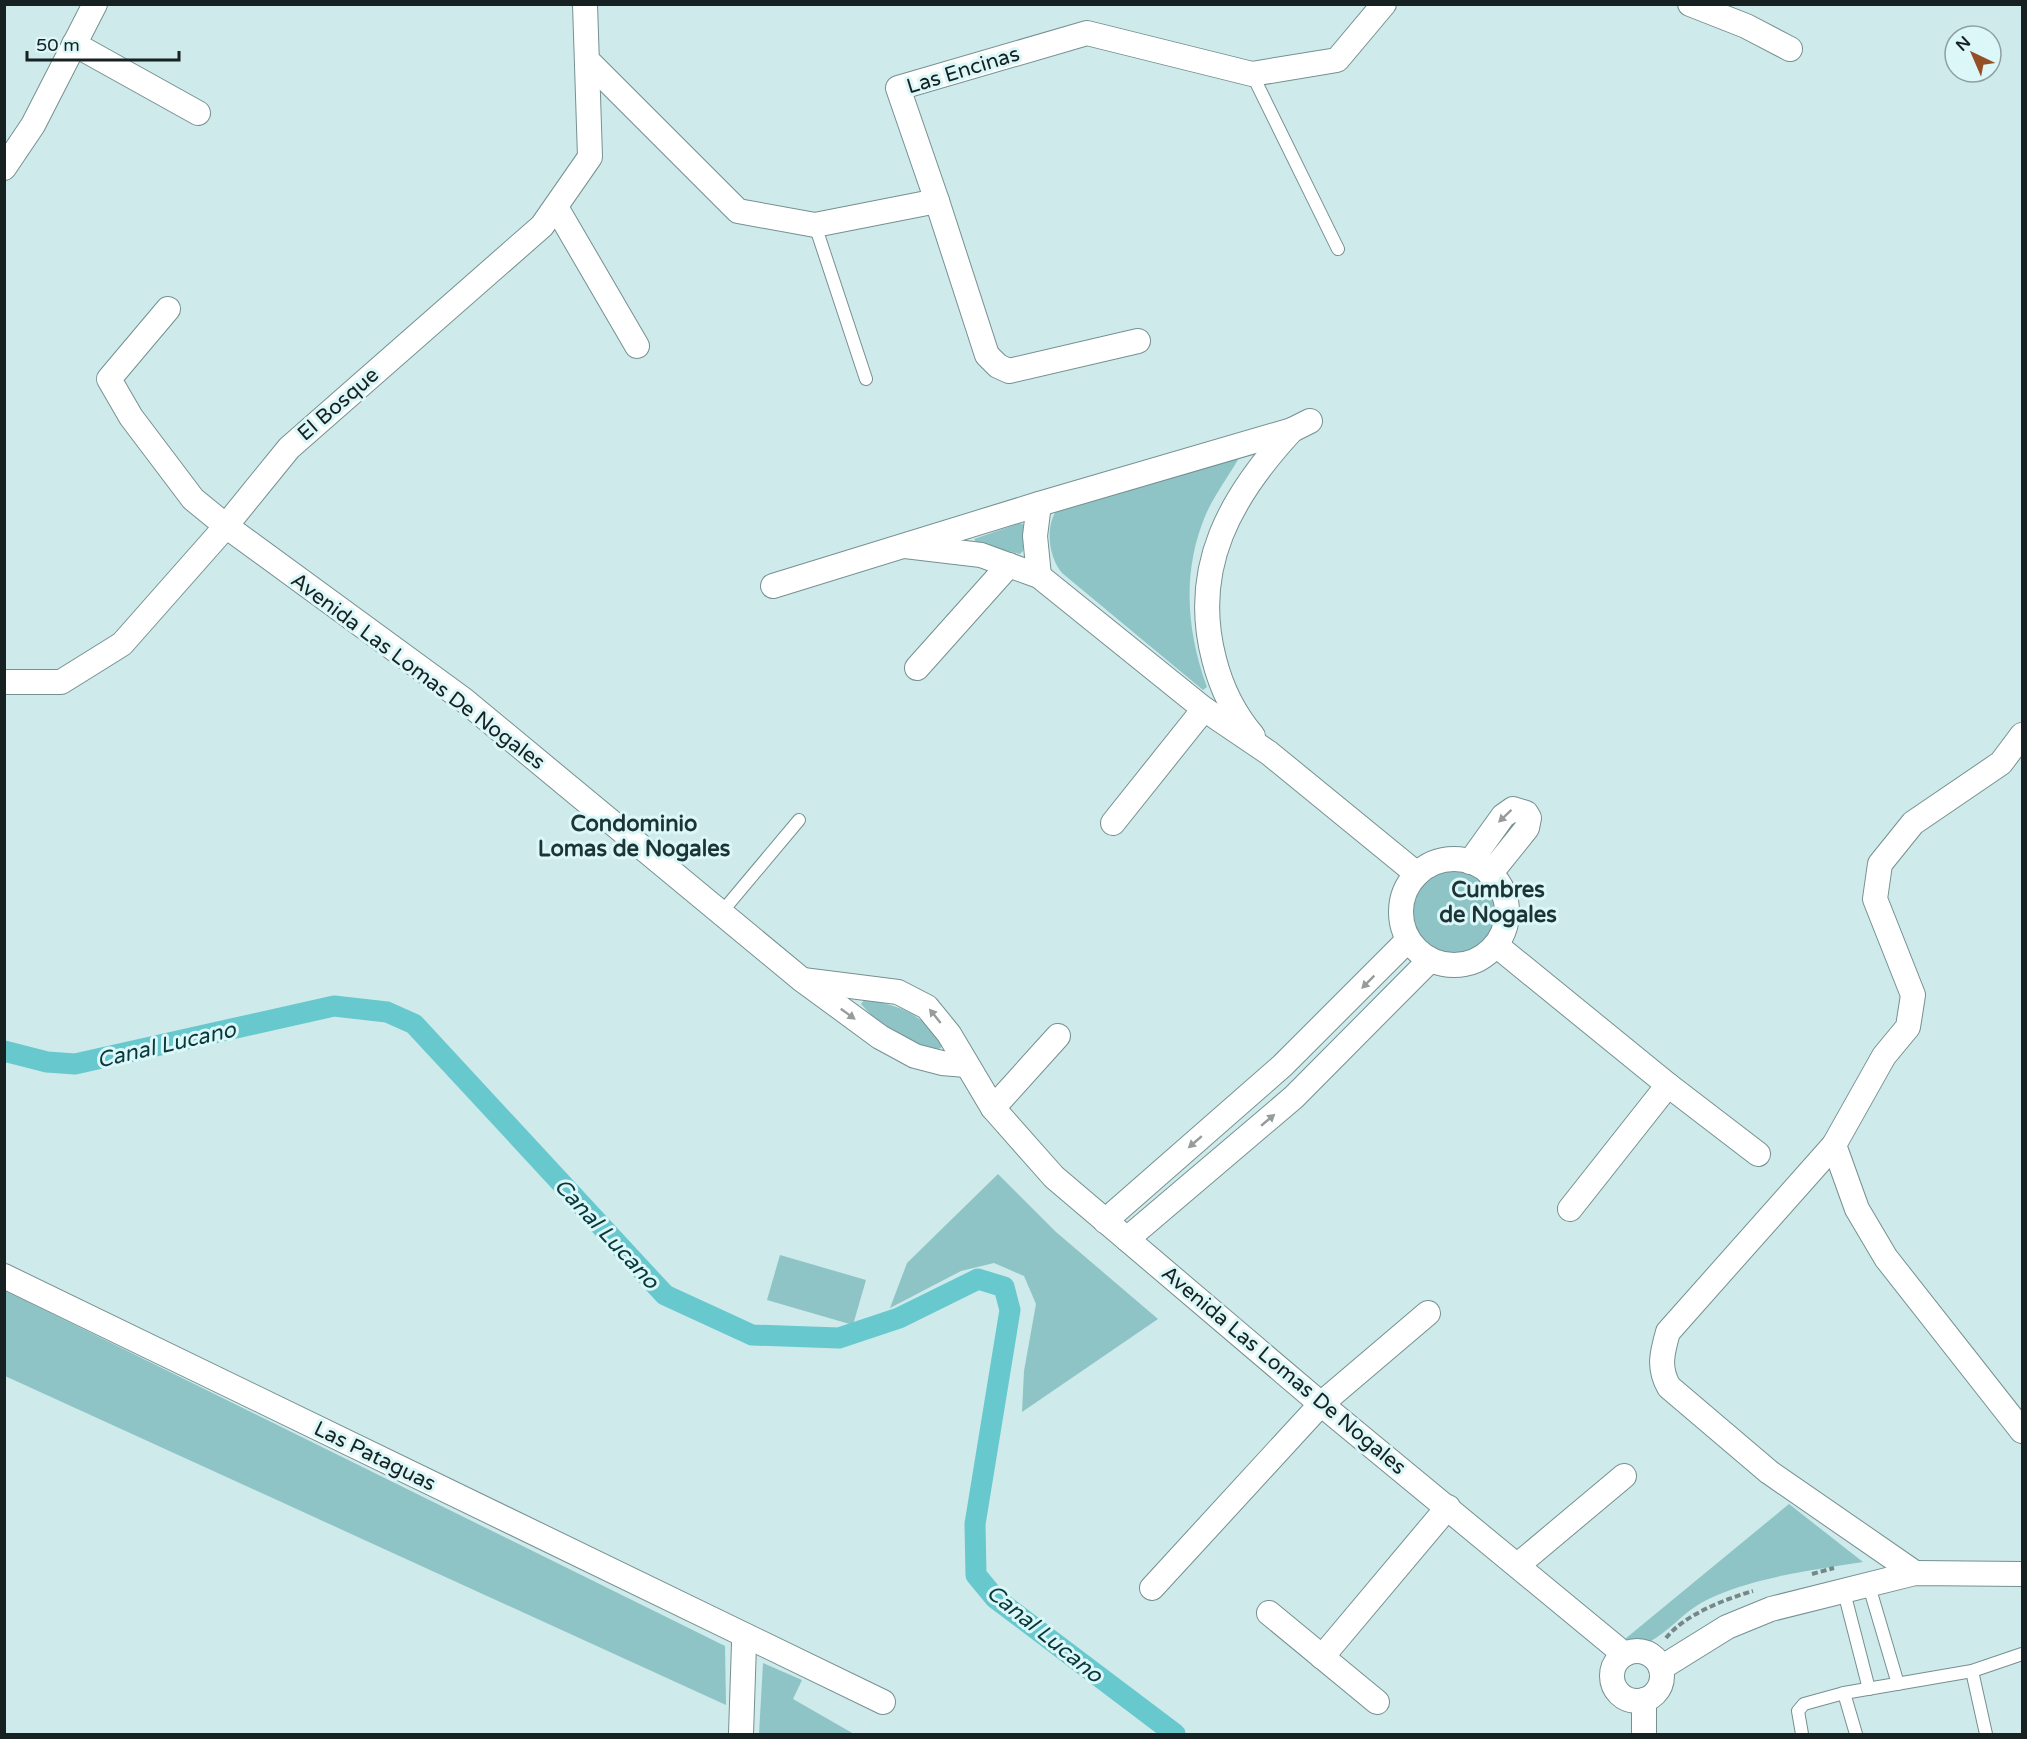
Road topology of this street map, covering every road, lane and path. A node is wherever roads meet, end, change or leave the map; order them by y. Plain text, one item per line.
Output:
1 (95, 4) edge
2 (585, 4) edge
3 (1384, 4) edge
4 (1690, 4) edge
5 (74, 44) junction
6 (1790, 49) dead end
7 (587, 60) junction
8 (1252, 74) junction
9 (198, 113) dead end
10 (4, 168) edge
11 (937, 201) junction
12 (556, 207) junction
13 (815, 225) junction
14 (1338, 249) dead end
15 (168, 309) dead end
16 (1138, 341) dead end
17 (637, 346) dead end
18 (866, 379) dead end
19 (1040, 504) junction
20 (226, 526) junction
21 (905, 546) junction
22 (1009, 565) junction
23 (1039, 576) junction
24 (773, 586) dead end
25 (917, 668) dead end
26 (4, 682) edge
27 (1204, 709) junction
28 (2022, 735) edge
29 (1269, 753) junction
30 (799, 820) dead end
31 (1113, 823) dead end
32 (1418, 874) junction
33 (721, 913) junction
34 (1408, 940) junction
35 (1496, 945) junction
36 (1430, 960) junction
37 (801, 980) junction
38 (1058, 1036) dead end
39 (1311, 1039) junction
40 (1332, 1061) junction
41 (966, 1065) junction
42 (1668, 1085) junction
43 (993, 1108) junction
44 (1216, 1124) junction
45 (1834, 1145) junction
46 (1236, 1146) junction
47 (1758, 1154) dead end
48 (1569, 1209) dead end
49 (1105, 1221) junction
50 (1127, 1239) junction
51 (4, 1276) edge
52 (1428, 1313) dead end
53 (1321, 1404) junction
54 (2022, 1431) edge
55 (1624, 1476) dead end
56 (1448, 1507) junction
57 (1519, 1564) junction
58 (1915, 1573) junction
59 (2022, 1574) edge
60 (1869, 1586) junction
61 (1152, 1588) dead end
62 (1844, 1592) junction
63 (1269, 1613) dead end
64 (746, 1636) junction
65 (1624, 1654) junction
66 (2022, 1654) edge
67 (1322, 1657) junction
68 (1661, 1668) junction
69 (1972, 1671) junction
70 (1898, 1684) junction
71 (1869, 1689) junction
72 (1844, 1693) junction
73 (1644, 1700) junction
74 (883, 1702) dead end
75 (1377, 1702) dead end
76 (741, 1734) edge
77 (1644, 1734) edge
78 (1803, 1734) edge
79 (1856, 1734) edge
80 (1986, 1734) edge

1 - 5 street
2 - 7 street, El Bosque
3 - 8 street, Las Encinas
4 - 6 street
5 - 9 street
5 - 10 street
7 - 12 street, El Bosque
7 - 13 street
8 - 11 street, Las Encinas
8 - 14 lane
11 - 13 street
11 - 16 street
12 - 17 street
12 - 20 street, El Bosque
13 - 18 lane
15 - 20 street, Avenida Las Lomas De Nogales
19 - 21 street
19 - 23 street
19 - 29 street
20 - 26 street, El Bosque
20 - 33 street, Avenida Las Lomas De Nogales
21 - 22 street
21 - 24 street
22 - 23 street
22 - 25 street
23 - 27 street
27 - 29 street
27 - 31 street
28 - 45 street
29 - 32 street
30 - 33 lane
32 - 34 street
32 - 35 street
33 - 37 street, Avenida Las Lomas De Nogales
34 - 36 street
34 -> 39 street
35 - 36 street
35 - 42 street
36 - 40 street
37 -> 41 street, Avenida Las Lomas De Nogales
41 -> 37 street, Avenida Las Lomas De Nogales
38 - 43 street
39 - 40 street
39 - 44 street
46 -> 40 street
41 - 43 street, Avenida Las Lomas De Nogales
42 - 47 street
42 - 48 street
43 - 49 street, Avenida Las Lomas De Nogales
44 - 46 street
44 -> 49 street
45 - 54 street
45 - 58 street
46 - 50 street
49 - 50 street, Avenida Las Lomas De Nogales
50 - 53 street, Avenida Las Lomas De Nogales
51 - 64 street, Las Pataguas
52 - 53 street
53 - 56 street, Avenida Las Lomas De Nogales
53 - 61 street
55 - 57 street
56 - 57 street, Avenida Las Lomas De Nogales
56 - 67 street
57 - 65 street, Avenida Las Lomas De Nogales
58 - 59 street
58 - 60 street
60 - 62 street
60 - 70 lane
62 - 68 street
62 - 71 lane
63 - 67 street
64 - 74 street, Las Pataguas
64 - 76 street
65 - 68 street
65 - 73 street
66 - 69 lane
67 - 75 street
68 - 73 street
69 - 70 lane
69 - 80 lane
70 - 71 lane
71 - 72 lane
72 - 78 lane
72 - 79 lane
73 - 77 street

